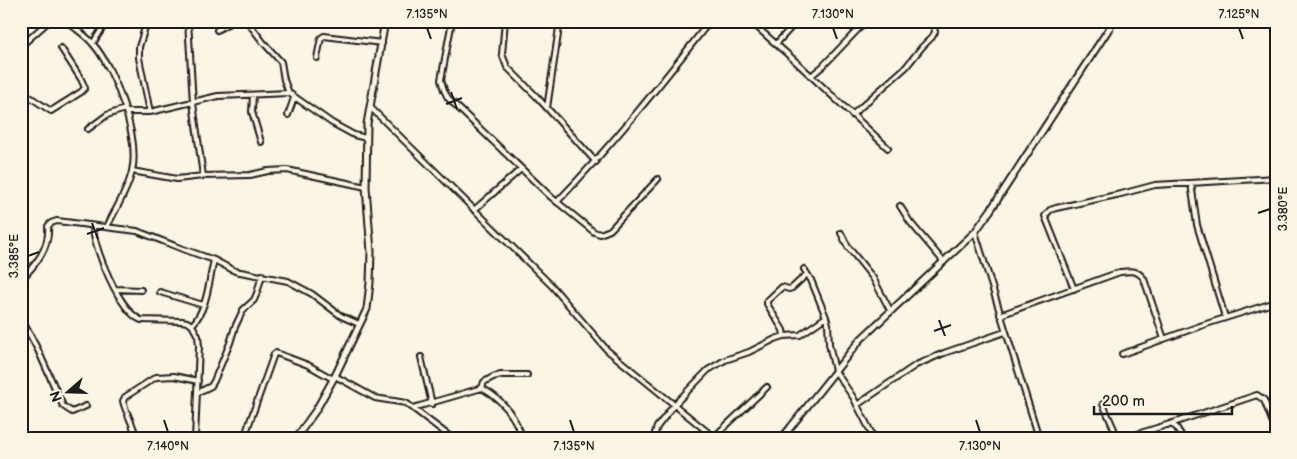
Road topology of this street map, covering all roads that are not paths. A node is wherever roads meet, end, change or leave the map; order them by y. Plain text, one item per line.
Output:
1 (49, 21) edge
2 (67, 21) edge
3 (107, 21) edge
4 (147, 21) edge
5 (188, 21) edge
6 (234, 21) edge
7 (247, 21) edge
8 (385, 21) edge
9 (452, 21) edge
10 (504, 21) edge
11 (560, 21) edge
12 (710, 21) edge
13 (750, 21) edge
14 (797, 21) edge
15 (866, 21) edge
16 (933, 21) edge
17 (1113, 22) edge
18 (217, 30) dead end
19 (93, 43) junction
20 (382, 43) junction
21 (776, 44) junction
22 (21, 46) edge
23 (61, 48) dead end
24 (317, 58) dead end
25 (811, 76) junction
26 (21, 91) edge
27 (289, 93) junction
28 (254, 95) junction
29 (294, 98) junction
30 (193, 102) junction
31 (370, 107) junction
32 (547, 108) junction
33 (125, 111) junction
34 (150, 112) junction
35 (852, 115) junction
36 (288, 116) dead end
37 (88, 129) dead end
38 (366, 138) junction
39 (261, 142) dead end
40 (888, 148) dead end
41 (596, 162) junction
42 (521, 169) junction
43 (132, 172) junction
44 (203, 176) junction
45 (1275, 178) edge
46 (658, 179) dead end
47 (1191, 183) junction
48 (1276, 183) edge
49 (366, 187) junction
50 (558, 202) junction
51 (900, 206) dead end
52 (474, 210) junction
53 (93, 226) junction
54 (107, 227) junction
55 (841, 232) dead end
56 (975, 232) junction
57 (214, 260) junction
58 (944, 262) junction
59 (804, 269) dead end
60 (807, 274) junction
61 (262, 275) junction
62 (21, 280) edge
63 (115, 289) junction
64 (1074, 289) junction
65 (142, 290) dead end
66 (160, 292) dead end
67 (1276, 302) edge
68 (203, 305) junction
69 (891, 312) junction
70 (1000, 315) junction
71 (826, 317) junction
72 (21, 318) edge
73 (1225, 318) junction
74 (359, 324) junction
75 (192, 325) junction
76 (1005, 332) junction
77 (784, 336) junction
78 (1164, 339) junction
79 (1122, 354) dead end
80 (421, 357) dead end
81 (835, 371) junction
82 (528, 375) dead end
83 (334, 377) junction
84 (198, 381) junction
85 (767, 387) dead end
86 (482, 388) junction
87 (198, 393) junction
88 (432, 404) junction
89 (1103, 404) dead end
90 (674, 405) junction
91 (857, 405) junction
92 (86, 406) dead end
93 (413, 408) junction
94 (1170, 424) junction
95 (1276, 432) edge
96 (715, 437) edge
97 (136, 438) edge
98 (195, 438) edge
99 (244, 438) edge
100 (296, 438) edge
101 (452, 438) edge
102 (524, 438) edge
103 (545, 438) edge
104 (550, 438) edge
105 (655, 438) edge
106 (782, 438) edge
107 (874, 438) edge
108 (1039, 438) edge
109 (1118, 438) edge
110 (1124, 438) edge
111 (1183, 438) edge

1 - 22 street
2 - 19 street
3 - 19 street
4 - 34 street
5 - 30 street
6 - 18 street
7 - 27 street
8 - 20 street
9 - 42 street
10 - 32 street
11 - 32 street
12 - 41 street
13 - 21 street
14 - 21 street
15 - 25 street
16 - 35 street
17 - 56 street
19 - 33 street
20 - 24 street
20 - 31 street
21 - 25 street
23 - 26 street
25 - 35 street
27 - 28 street
27 - 29 street
28 - 30 street
28 - 39 street
29 - 36 street
29 - 38 street
30 - 34 street
30 - 44 street
31 - 38 street
31 - 52 street
32 - 41 street
33 - 34 street
33 - 37 street
33 - 43 street
35 - 40 street
38 - 49 street
41 - 50 street
42 - 50 street
42 - 52 street
43 - 44 street
43 - 54 street
44 - 49 street
45 - 47 street
45 - 48 street
46 - 50 street
47 - 64 street
47 - 73 street
49 - 74 street
51 - 58 street
52 - 90 street
53 - 54 street
53 - 62 street
53 - 63 street
54 - 57 street
55 - 69 street
56 - 58 street
56 - 70 street
57 - 61 street
57 - 68 street
58 - 69 street
59 - 60 street
60 - 71 street
60 - 77 street
61 - 74 street
61 - 87 street
63 - 65 street
63 - 75 street
64 - 70 street
64 - 78 street
66 - 68 street
67 - 73 street
68 - 75 street
69 - 81 street
70 - 76 street
71 - 77 street
71 - 81 street
72 - 92 street
73 - 78 street
74 - 83 street
75 - 84 street
76 - 91 street
76 - 108 street
77 - 90 street
78 - 79 street
80 - 88 street
81 - 91 street
81 - 106 street
82 - 86 street
83 - 93 street
83 - 99 street
83 - 100 street
84 - 87 street
84 - 97 street
85 - 96 street
86 - 88 street
86 - 102 street
87 - 98 street
88 - 93 street
89 - 109 street
90 - 96 street
90 - 105 street
91 - 107 street
93 - 101 street
94 - 95 street
94 - 110 street
94 - 111 street
103 - 104 street

